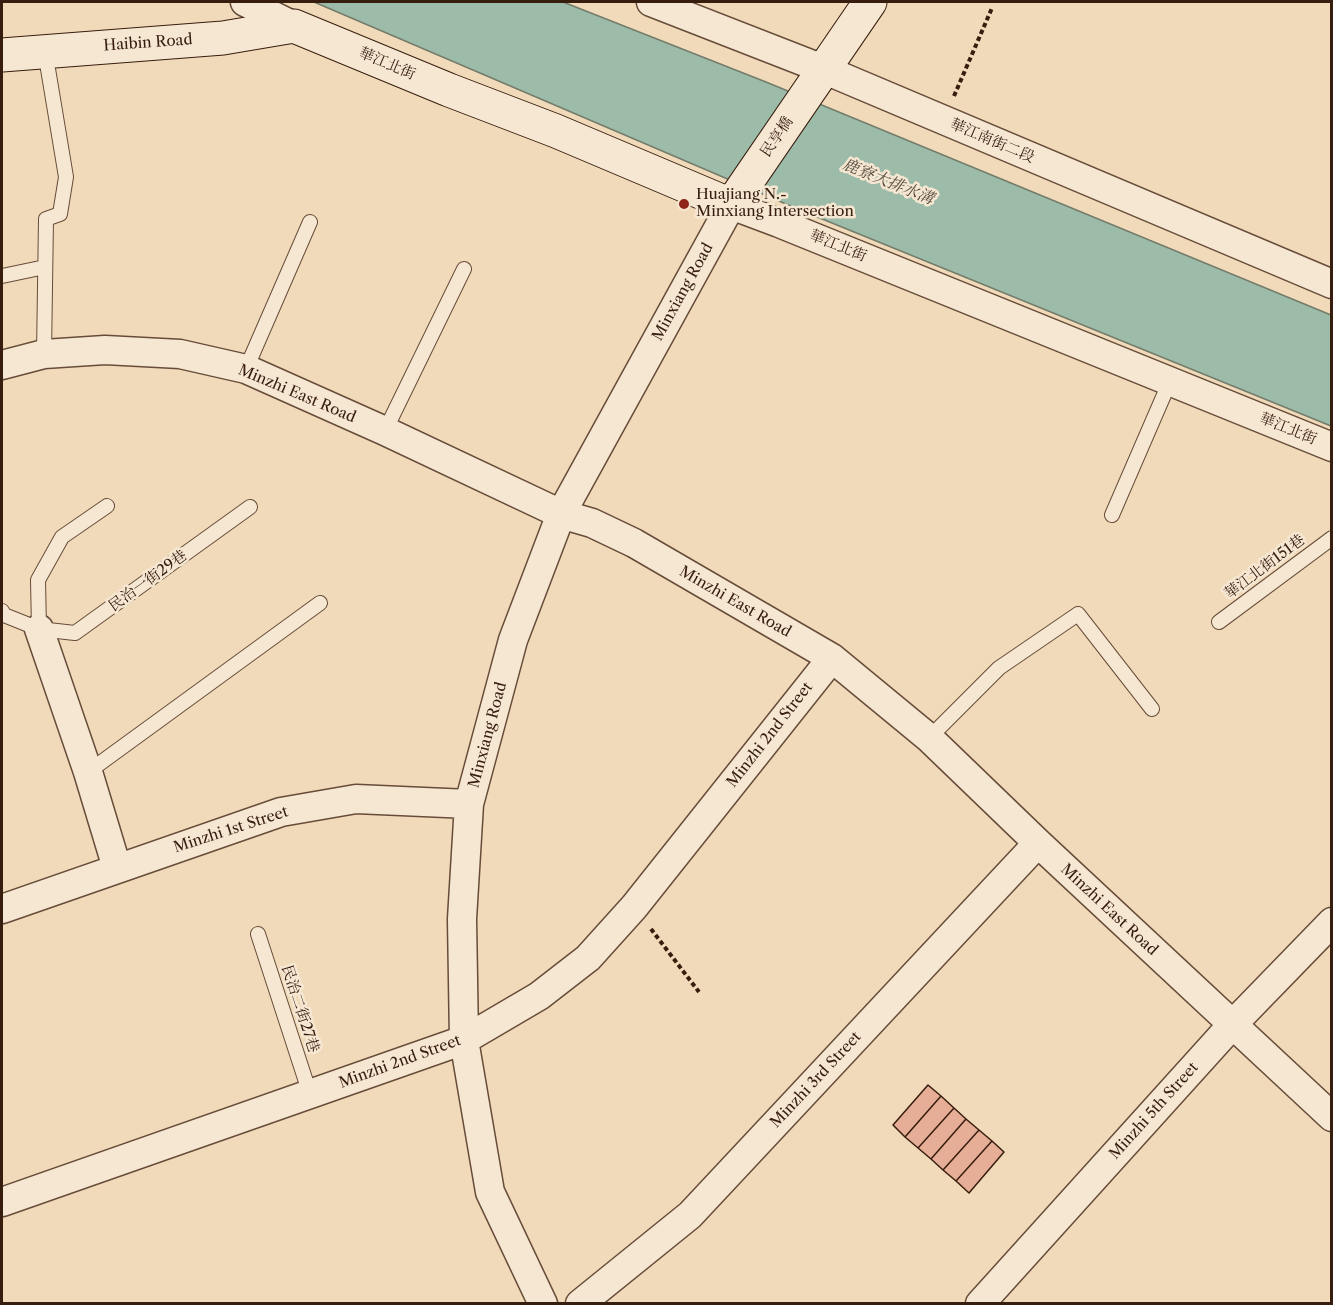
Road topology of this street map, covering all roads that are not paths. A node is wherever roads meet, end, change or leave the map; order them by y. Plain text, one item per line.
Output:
1 (245, 2) edge
2 (651, 2) edge
3 (870, 2) edge
4 (294, 26) junction
5 (45, 51) junction
6 (2, 55) edge
7 (823, 69) junction
8 (731, 205) junction
9 (310, 222) dead end
10 (45, 267) junction
11 (464, 268) dead end
12 (2, 276) edge
13 (1332, 284) edge
14 (44, 354) junction
15 (2, 364) edge
16 (246, 369) junction
17 (1170, 381) junction
18 (384, 431) junction
19 (1332, 447) edge
20 (107, 506) dead end
21 (250, 507) dead end
22 (561, 514) junction
23 (1112, 515) dead end
24 (1332, 537) edge
25 (320, 603) dead end
26 (2, 611) edge
27 (1219, 622) dead end
28 (39, 629) junction
29 (832, 658) junction
30 (1152, 709) dead end
31 (929, 738) junction
32 (88, 772) junction
33 (470, 804) junction
34 (1038, 843) junction
35 (117, 868) junction
36 (2, 909) edge
37 (1332, 922) edge
38 (258, 934) dead end
39 (1232, 1025) junction
40 (464, 1040) junction
41 (310, 1094) junction
42 (1332, 1117) edge
43 (2, 1202) edge
44 (543, 1304) edge
45 (580, 1304) edge
46 (980, 1304) edge

1 - 4 street, 華江北街
2 - 7 street, 華江南街二段
3 - 7 street, 民享橋
4 - 5 street, Haibin Road
4 - 8 street, 華江北街
5 - 6 street, Haibin Road
5 - 10 lane
7 - 8 street, 民享橋
7 - 13 street, 華江南街二段
8 - 17 street, 華江北街
8 - 22 street, Minxiang Road
9 - 16 lane
10 - 12 lane
10 - 14 lane
11 - 18 lane
14 - 15 street, Minzhi East Road
14 - 16 street, Minzhi East Road
16 - 18 street, Minzhi East Road
17 - 19 street, 華江北街
17 - 23 lane
18 - 22 street, Minzhi East Road
20 - 28 lane
21 - 28 lane, 民治一街29巷
22 - 29 street, Minzhi East Road
22 - 33 street, Minxiang Road
24 - 27 lane, 華江北街151巷
25 - 32 lane
26 - 28 lane, 民治一街29巷
28 - 32 street
29 - 31 street, Minzhi East Road
29 - 40 street, Minzhi 2nd Street
30 - 31 lane
31 - 34 street, Minzhi East Road
32 - 35 street
33 - 35 street, Minzhi 1st Street
33 - 40 street, Minxiang Road
34 - 39 street, Minzhi East Road
34 - 45 street, Minzhi 3rd Street
35 - 36 street, Minzhi 1st Street
37 - 39 street, Minzhi 5th Street
38 - 41 lane, 民治二街27巷
39 - 42 street, Minzhi East Road
39 - 46 street, Minzhi 5th Street
40 - 41 street, Minzhi 2nd Street
40 - 44 street, Minxiang Road
41 - 43 street, Minzhi 2nd Street

